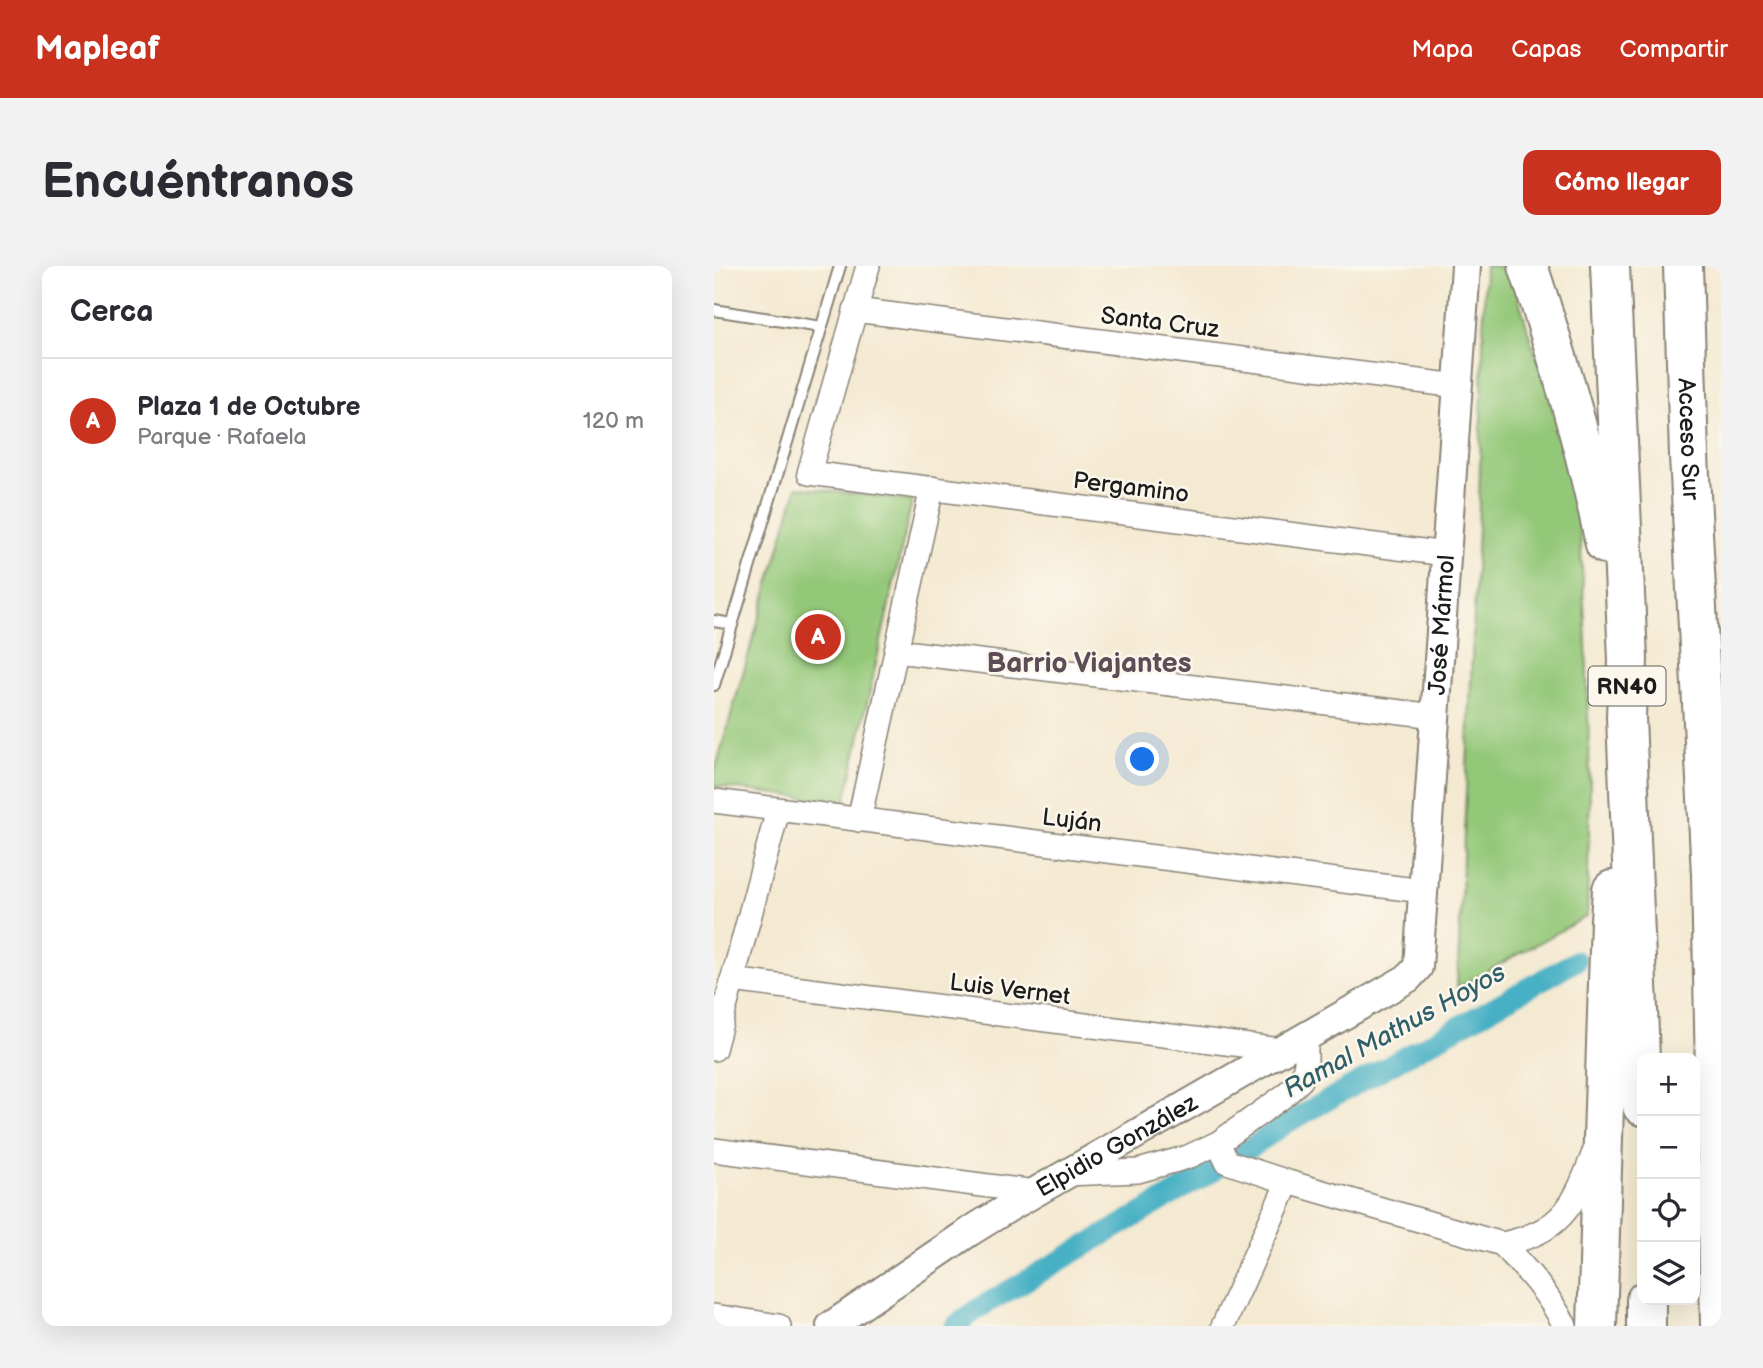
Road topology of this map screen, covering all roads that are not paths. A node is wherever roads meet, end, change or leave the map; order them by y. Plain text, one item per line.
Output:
1 (840, 266) edge
2 (868, 266) edge
3 (1466, 266) edge
4 (1528, 266) edge
5 (1610, 266) edge
6 (1682, 266) edge
7 (714, 310) edge
8 (855, 310) junction
9 (821, 327) junction
10 (1458, 386) junction
11 (932, 488) junction
12 (1446, 554) junction
13 (714, 621) edge
14 (732, 624) junction
15 (896, 652) junction
16 (1628, 659) junction
17 (714, 685) edge
18 (1721, 701) edge
19 (1435, 716) junction
20 (1626, 717) junction
21 (714, 801) edge
22 (778, 810) junction
23 (859, 820) junction
24 (1711, 867) junction
25 (1423, 891) junction
26 (1721, 945) edge
27 (1408, 978) joint
28 (732, 980) junction
29 (1306, 1037) junction
30 (714, 1049) edge
31 (1281, 1050) junction
32 (1640, 1053) edge
33 (1603, 1119) junction
34 (1218, 1143) junction
35 (714, 1150) edge
36 (1064, 1175) junction
37 (1288, 1182) junction
38 (1035, 1192) junction
39 (1502, 1244) junction
40 (1646, 1305) edge
41 (714, 1316) edge
42 (1560, 1321) edge
43 (779, 1326) edge
44 (831, 1326) edge
45 (1223, 1326) edge
46 (1597, 1326) edge
47 (1646, 1326) edge
48 (1720, 1326) edge

1 - 9 lane
2 - 8 street
3 - 10 street, José Mármol
4 - 16 highway
5 - 16 highway, RN40
6 - 24 highway, Acceso Sur / RN40
7 - 9 lane
8 - 10 street, Santa Cruz
8 - 11 street, Pergamino
9 - 14 lane
10 - 12 street, José Mármol
11 - 12 street, Pergamino
11 - 15 street
12 - 19 street, José Mármol
13 - 14 lane
14 - 17 lane
15 - 19 street
15 - 23 street
16 - 20 highway, RN40
18 - 24 highway
19 - 25 street, José Mármol
20 - 32 highway, RN40
20 - 33 highway
21 - 22 street, Luján
22 - 23 street, Luján
22 - 28 street
23 - 25 street, Luján
24 - 26 highway
24 - 48 highway, Acceso Sur / RN40
25 - 27 street, José Mármol
27 - 29 street, Elpidio González
28 - 30 street
28 - 31 street, Luis Vernet
29 - 31 street, Elpidio González
29 - 34 street
31 - 36 street, Elpidio González
33 - 39 street
33 - 46 highway
34 - 36 street
34 - 37 street
35 - 38 street
36 - 38 street, Elpidio González
37 - 39 street
37 - 45 street
38 - 44 street, Elpidio González
39 - 42 street
40 - 47 highway
41 - 43 street

